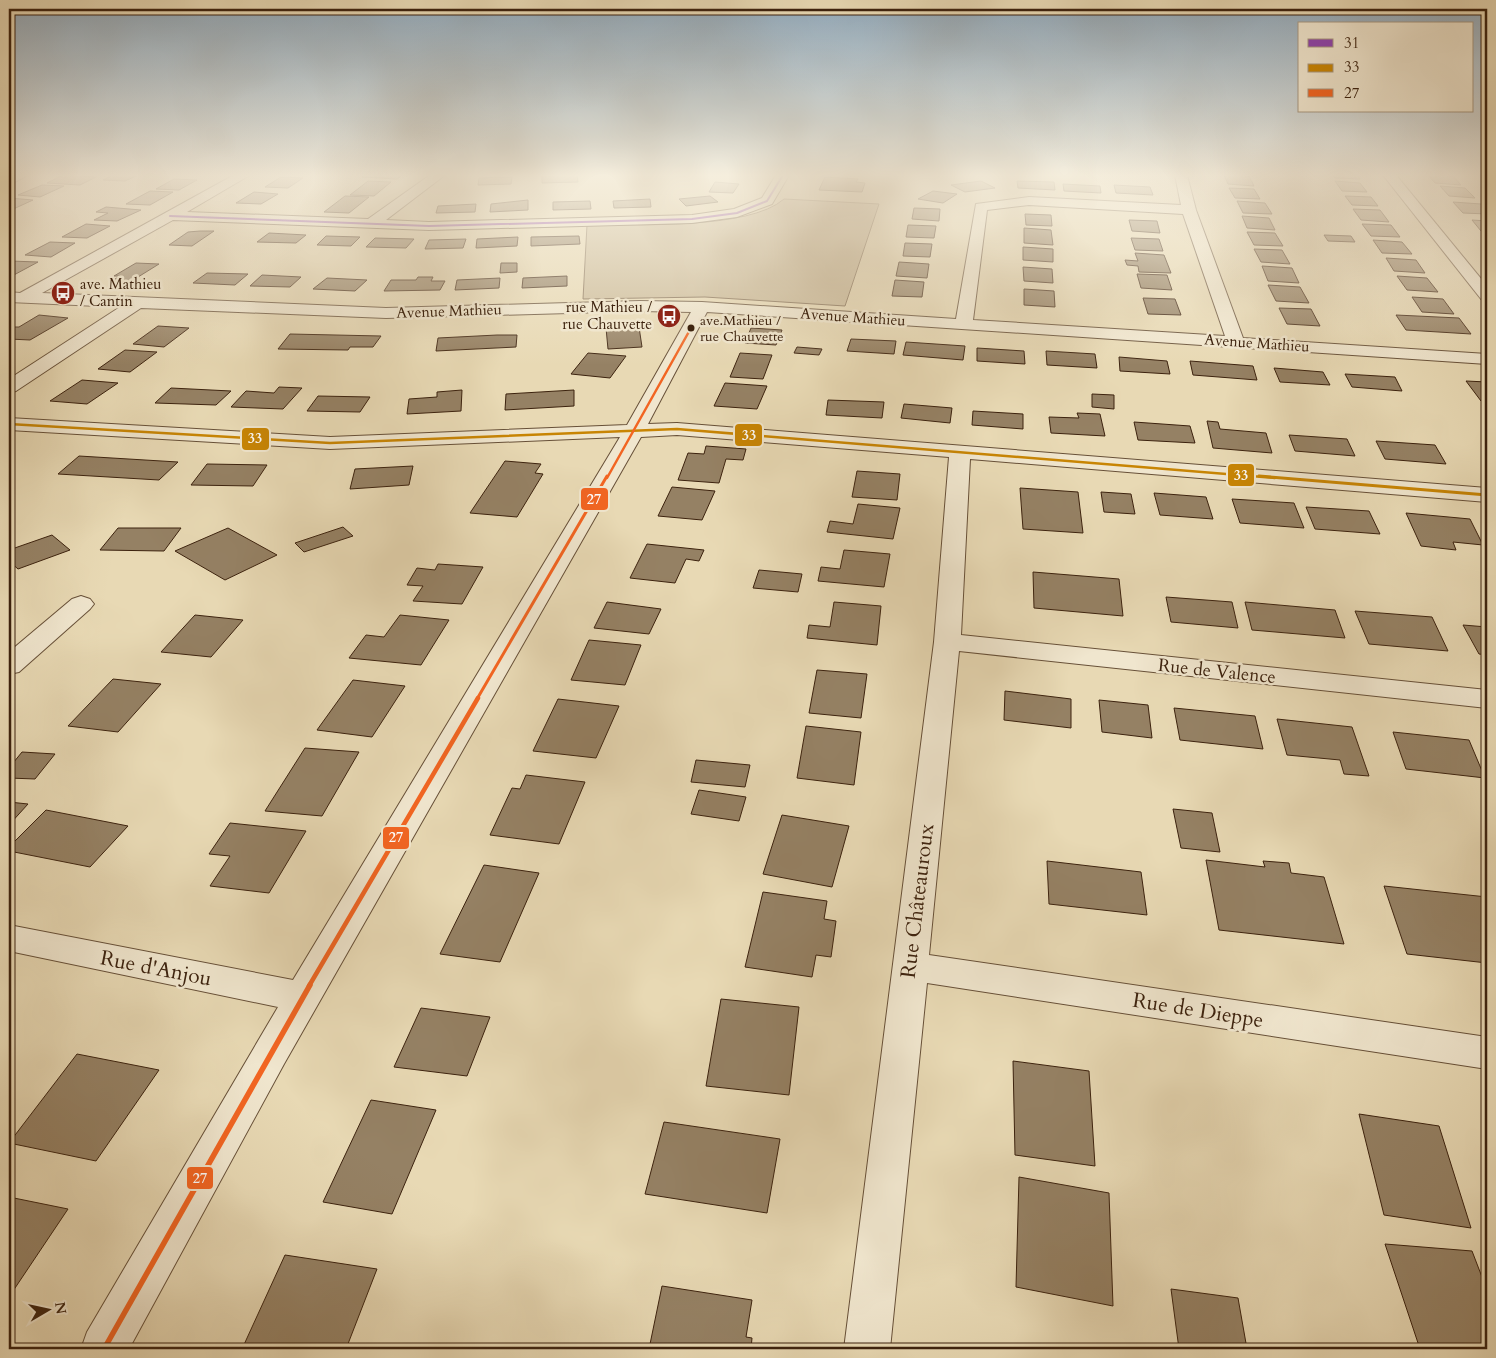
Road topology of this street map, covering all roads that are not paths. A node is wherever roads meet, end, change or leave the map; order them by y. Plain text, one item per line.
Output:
1 (128, 238) edge
2 (976, 238) edge
3 (1199, 238) edge
4 (1440, 238) edge
5 (1487, 296) edge
6 (15, 298) edge
7 (135, 304) junction
8 (702, 307) junction
9 (964, 324) junction
10 (1236, 342) junction
11 (1487, 359) edge
12 (9, 387) edge
13 (9, 424) edge
14 (635, 429) junction
15 (960, 451) junction
16 (1487, 495) edge
17 (81, 604) dead end
18 (947, 642) junction
19 (9, 666) edge
20 (1487, 699) edge
21 (9, 938) edge
22 (909, 966) junction
23 (303, 997) junction
24 (1487, 1053) edge
25 (104, 1349) edge
26 (867, 1349) edge

1 - 6 street
2 - 9 street
3 - 10 street
4 - 5 street
6 - 7 street, Avenue Mathieu
7 - 8 street, Avenue Mathieu
7 - 12 street
8 - 9 street, Avenue Mathieu
8 - 14 street
9 - 10 street, Avenue Mathieu
10 - 11 street, Avenue Mathieu
13 - 14 street
14 - 15 street
14 - 23 street
15 - 16 street
15 - 18 street, Rue Châteauroux
17 - 19 street
18 - 20 street, Rue de Valence
18 - 22 street, Rue Châteauroux
21 - 23 street, Rue d'Anjou
22 - 24 street, Rue de Dieppe
22 - 26 street, Rue Châteauroux
23 - 25 street

